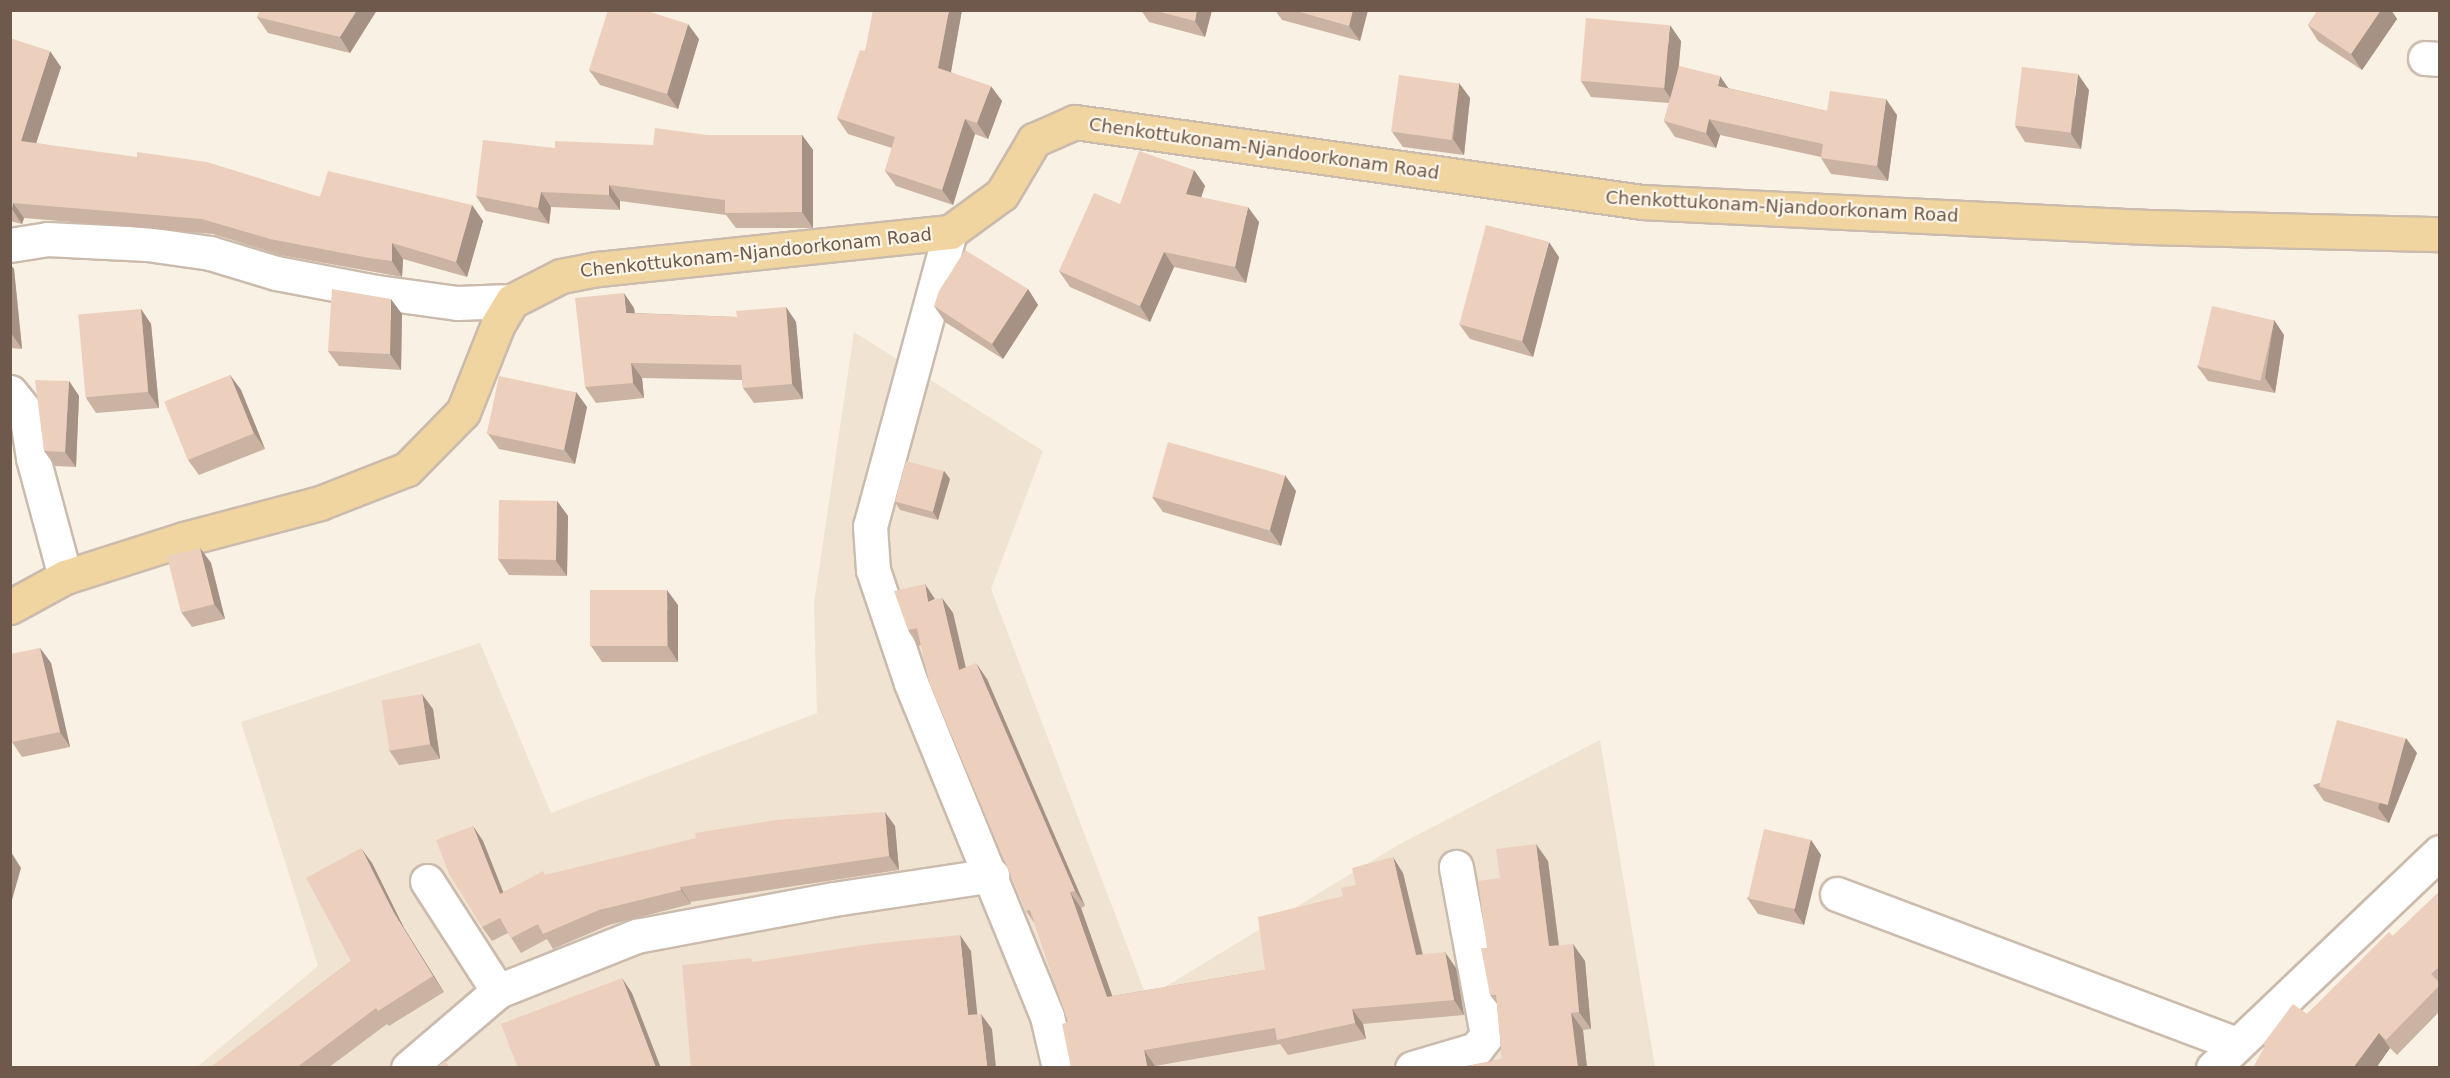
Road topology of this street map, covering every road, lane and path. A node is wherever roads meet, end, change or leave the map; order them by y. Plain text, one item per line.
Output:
1 (950, 232) junction
2 (2439, 234) edge
3 (10, 245) edge
4 (512, 301) junction
5 (10, 392) edge
6 (66, 577) junction
7 (10, 607) edge
8 (2439, 852) edge
9 (1456, 867) dead end
10 (992, 875) junction
11 (427, 881) dead end
12 (1837, 894) dead end
13 (498, 991) junction
14 (2237, 1044) junction
15 (408, 1068) edge
16 (1059, 1068) edge
17 (1412, 1068) edge
18 (2213, 1068) edge

1 - 2 main road, Chenkottukonam-Njandoorkonam Road
1 - 4 main road, Chenkottukonam-Njandoorkonam Road
1 - 10 street
3 - 4 street
4 - 6 main road
5 - 6 street
6 - 7 main road
8 - 14 street
9 - 17 street
10 - 13 street
10 - 16 street
11 - 13 street
12 - 14 street
13 - 15 street
14 - 18 street

